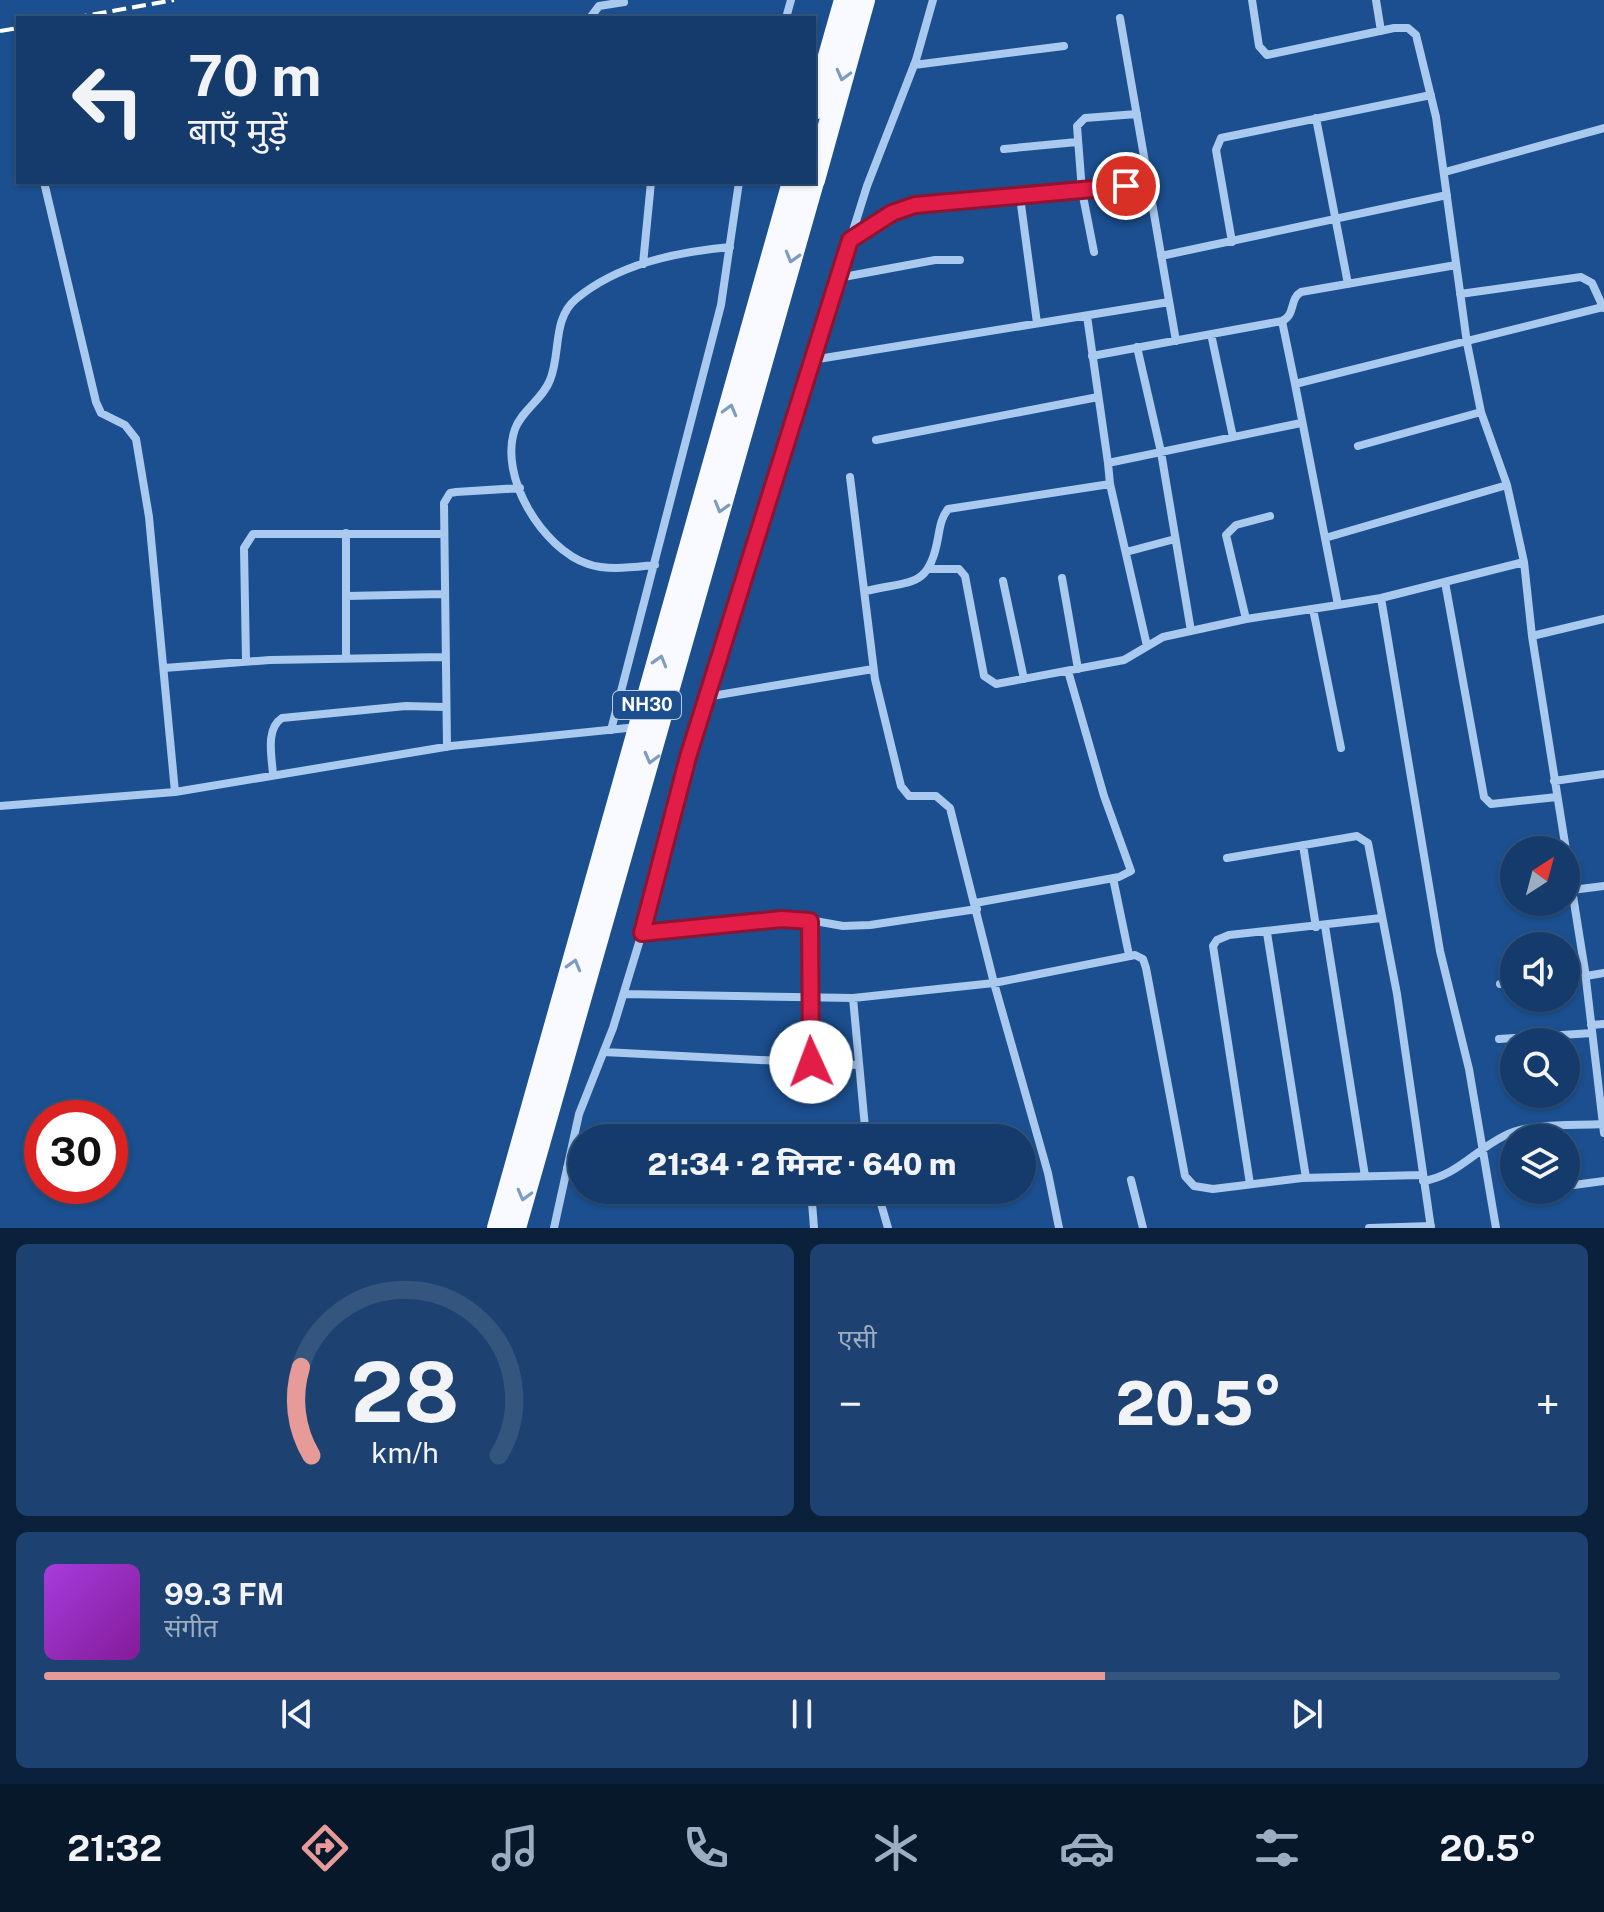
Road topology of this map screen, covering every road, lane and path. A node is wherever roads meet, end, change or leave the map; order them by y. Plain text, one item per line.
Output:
1 (845, 0) edge
2 (864, 0) edge
3 (933, 0) edge
4 (1252, 0) edge
5 (1376, 0) edge
6 (624, 2) edge
7 (592, 16) edge
8 (1120, 18) dead end
9 (1381, 31) junction
10 (1064, 46) dead end
11 (914, 65) junction
12 (1431, 95) junction
13 (816, 102) edge
14 (1137, 114) junction
15 (1316, 118) junction
16 (1604, 128) edge
17 (1077, 142) junction
18 (1004, 149) dead end
19 (1445, 172) junction
20 (816, 174) edge
21 (1149, 183) junction
22 (44, 184) edge
23 (651, 184) edge
24 (739, 184) edge
25 (792, 184) edge
26 (813, 184) edge
27 (1082, 191) junction
28 (1447, 195) junction
29 (1020, 197) junction
30 (1335, 216) junction
31 (850, 240) junction
32 (1232, 242) junction
33 (730, 247) junction
34 (1094, 252) dead end
35 (1161, 256) junction
36 (960, 260) dead end
37 (643, 264) junction
38 (1456, 265) junction
39 (838, 278) junction
40 (1348, 284) junction
41 (1460, 294) junction
42 (1169, 302) junction
43 (1604, 308) edge
44 (1087, 316) junction
45 (1282, 321) junction
46 (1037, 323) junction
47 (1211, 334) junction
48 (1176, 341) junction
49 (1467, 343) junction
50 (1137, 347) junction
51 (1092, 356) junction
52 (812, 360) junction
53 (1295, 384) junction
54 (1098, 397) junction
55 (1481, 412) junction
56 (1301, 423) junction
57 (1233, 437) junction
58 (876, 440) dead end
59 (1358, 446) dead end
60 (1161, 452) junction
61 (1108, 463) junction
62 (850, 477) dead end
63 (1110, 484) junction
64 (1507, 485) junction
65 (520, 488) junction
66 (1270, 516) dead end
67 (346, 533) junction
68 (443, 534) junction
69 (1325, 538) junction
70 (1175, 539) junction
71 (1126, 552) junction
72 (1524, 562) junction
73 (655, 565) junction
74 (931, 569) junction
75 (1062, 578) dead end
76 (1003, 581) dead end
77 (1445, 582) junction
78 (866, 591) junction
79 (443, 594) junction
80 (346, 596) junction
81 (1381, 598) junction
82 (1338, 605) junction
83 (1313, 609) junction
84 (1246, 619) junction
85 (1604, 619) edge
86 (1191, 631) junction
87 (1532, 636) junction
88 (1147, 646) junction
89 (444, 657) junction
90 (346, 658) junction
91 (246, 661) junction
92 (164, 668) junction
93 (873, 669) junction
94 (1078, 669) junction
95 (1068, 671) junction
96 (1024, 679) junction
97 (706, 697) junction
98 (445, 707) junction
99 (642, 726) junction
100 (611, 730) junction
101 (447, 747) junction
102 (1341, 748) dead end
103 (1604, 774) edge
104 (273, 775) junction
105 (1554, 781) junction
106 (175, 792) junction
107 (1557, 797) junction
108 (0, 806) edge
109 (1564, 836) edge
110 (1303, 845) junction
111 (1227, 858) dead end
112 (1113, 878) junction
113 (1604, 886) edge
114 (1580, 889) edge
115 (976, 906) junction
116 (1576, 916) edge
117 (1381, 918) junction
118 (810, 921) junction
119 (1320, 926) junction
120 (642, 933) junction
121 (1267, 933) junction
122 (1129, 955) junction
123 (1580, 973) edge
124 (1586, 973) junction
125 (1604, 973) edge
126 (994, 983) junction
127 (624, 994) junction
128 (809, 998) junction
129 (853, 998) junction
130 (1604, 1024) edge
131 (1592, 1029) junction
132 (1499, 1039) dead end
133 (604, 1052) junction
134 (1599, 1055) edge
135 (811, 1062) junction
136 (858, 1065) junction
137 (1603, 1112) edge
138 (864, 1124) edge
139 (1603, 1124) edge
140 (1604, 1133) edge
141 (1483, 1149) junction
142 (567, 1168) joint
143 (1365, 1176) junction
144 (1306, 1178) junction
145 (1422, 1178) junction
146 (1131, 1180) dead end
147 (1604, 1181) edge
148 (1250, 1184) junction
149 (1580, 1184) edge
150 (812, 1204) edge
151 (881, 1204) edge
152 (1431, 1227) edge
153 (498, 1228) edge
154 (515, 1228) edge
155 (554, 1228) edge
156 (814, 1228) edge
157 (888, 1228) edge
158 (1059, 1228) edge
159 (1143, 1228) edge
160 (1369, 1228) edge
161 (1381, 1228) edge
162 (1496, 1228) edge

1 - 13 highway
2 -> 20 highway, NH30
3 - 11 street
4 - 9 street
5 - 9 street
6 - 7 street
8 - 14 street
9 - 12 street
10 - 11 street
11 - 31 street
12 - 15 street
12 - 19 street
14 - 17 street
14 - 21 street
15 - 30 street
15 - 32 street
16 - 19 street
17 - 18 street
17 - 27 street
19 - 28 street
21 - 27 street
21 - 35 street
22 - 92 street
23 - 37 street
24 - 33 street
99 -> 25 highway, NH30
26 -> 154 highway, NH30
27 - 29 street
27 - 34 street
28 - 30 street
28 - 38 street
29 - 31 street
29 - 46 street
30 - 32 street
30 - 40 street
31 - 39 street
32 - 35 street
33 - 37 street
33 - 73 street
35 - 42 street
36 - 39 street
37 - 65 street
38 - 40 street
38 - 41 street
39 - 52 street
40 - 45 street
41 - 43 street
41 - 49 street
42 - 44 street
42 - 48 street
43 - 49 street
44 - 46 street
44 - 51 street
45 - 47 street
45 - 53 street
46 - 52 street
47 - 48 street
47 - 57 street
48 - 50 street
49 - 53 street
49 - 55 street
50 - 51 street
50 - 60 street
51 - 54 street
52 - 97 street
53 - 56 street
54 - 58 street
54 - 61 street
55 - 59 street
55 - 64 street
56 - 57 street
56 - 69 street
57 - 60 street
60 - 61 street
60 - 70 street
61 - 63 street
62 - 78 street
63 - 71 street
63 - 74 street
64 - 69 street
64 - 72 street
65 - 68 street
65 - 73 street
66 - 84 street
67 - 68 street
67 - 80 street
67 - 91 street
68 - 79 street
69 - 82 street
70 - 71 street
70 - 86 street
71 - 88 street
72 - 77 street
72 - 87 street
73 - 100 street
74 - 78 street
74 - 96 street
75 - 94 street
76 - 96 street
77 - 81 street
77 - 107 street
78 - 93 street
79 - 80 street
79 - 89 street
80 - 90 street
81 - 82 street
81 - 141 street
82 - 83 street
83 - 84 street
83 - 102 street
84 - 86 street
85 - 87 street
86 - 88 street
87 - 105 street
88 - 94 street
89 - 90 street
89 - 98 street
90 - 91 street
91 - 92 street
92 - 106 street
93 - 97 street
93 - 115 street
94 - 95 street
95 - 96 street
95 - 112 street
97 - 120 street
98 - 101 street
98 - 104 street
99 - 100 street
153 -> 99 highway, NH30
100 - 101 street
101 - 104 street
103 - 105 street
104 - 106 street
105 - 107 street
106 - 108 street
107 - 109 street
110 - 111 street
110 - 117 street
110 - 119 street
112 - 115 street
112 - 122 street
113 - 114 street
115 - 118 street
115 - 126 street
116 - 124 street
117 - 119 street
117 - 145 street
118 - 120 street
118 - 128 street
119 - 121 street
119 - 143 street
120 - 127 street
121 - 144 street
121 - 148 street
122 - 126 street
122 - 148 street
123 - 124 street
124 - 125 street
124 - 131 street
126 - 129 street
126 - 158 street
127 - 128 street
127 - 133 street
128 - 129 street
128 - 135 street
129 - 136 street
130 - 131 street
131 - 132 street
131 - 134 street
133 - 135 street
133 - 142 street
134 - 137 street
135 - 136 street
136 - 138 street
137 - 139 street
139 - 140 street
139 - 141 street
141 - 145 street
141 - 162 street
142 - 155 street
143 - 144 street
143 - 145 street
144 - 148 street
145 - 152 street
146 - 159 street
147 - 149 street
150 - 156 street
151 - 157 street
152 - 161 street
160 - 161 street

